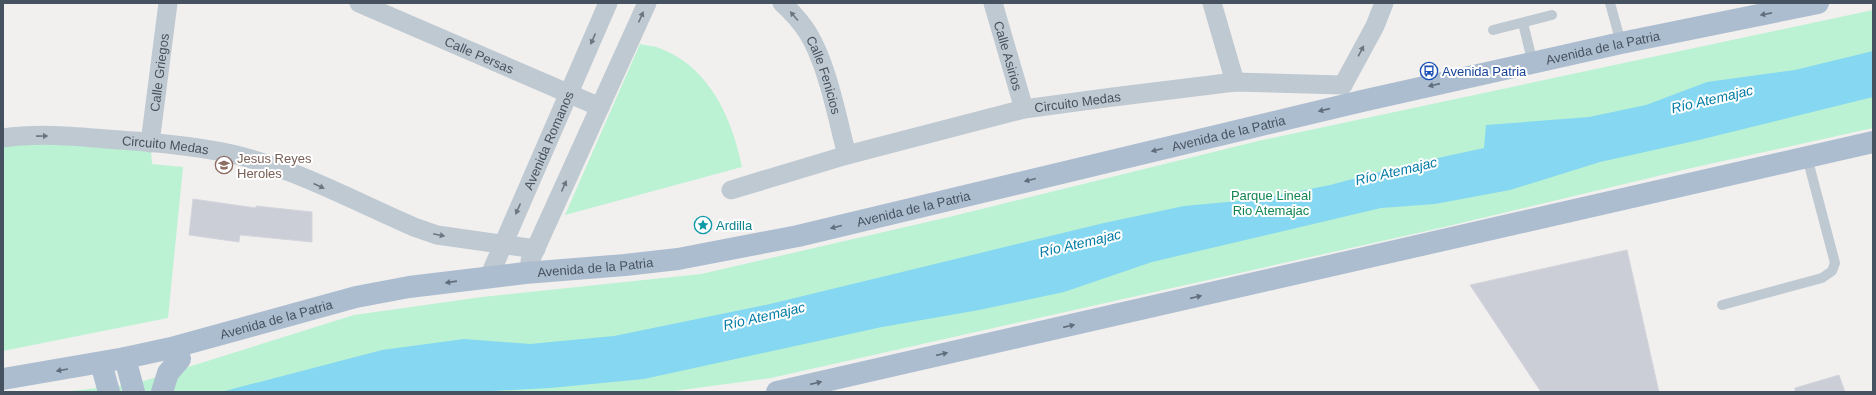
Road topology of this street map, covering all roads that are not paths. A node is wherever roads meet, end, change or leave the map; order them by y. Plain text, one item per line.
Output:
1 (168, 3) edge
2 (359, 3) edge
3 (608, 3) edge
4 (647, 3) edge
5 (782, 3) edge
6 (993, 3) edge
7 (1212, 3) edge
8 (1384, 3) edge
9 (1610, 3) edge
10 (1818, 3) edge
11 (1552, 15) dead end
12 (1523, 23) junction
13 (1493, 30) dead end
14 (1621, 43) junction
15 (1533, 64) junction
16 (1235, 82) junction
17 (1343, 85) junction
18 (569, 93) junction
19 (1362, 102) junction
20 (600, 107) junction
21 (1024, 110) junction
22 (3, 138) edge
23 (1873, 142) edge
24 (150, 143) junction
25 (847, 156) junction
26 (1807, 157) junction
27 (731, 190) dead end
28 (503, 244) junction
29 (536, 249) junction
30 (525, 273) junction
31 (490, 277) junction
32 (1722, 305) dead end
33 (318, 307) junction
34 (180, 359) junction
35 (130, 375) edge
36 (3, 379) edge
37 (106, 381) edge
38 (162, 392) edge
39 (778, 392) edge

1 - 24 street, Calle Griegos
2 - 18 street, Calle Persas
3 -> 18 street, Avenida Romanos
20 -> 4 street
25 -> 5 street, Calle Fenicios
6 - 21 street, Calle Asirios
7 - 16 street
17 -> 8 street
9 - 14 lane
10 -> 14 main road, Avenida de la Patria
11 - 12 lane
12 - 13 lane
12 - 15 lane
14 - 15 main road, Avenida de la Patria
15 -> 19 main road, Avenida de la Patria
16 - 17 street, Circuito Medas
16 - 21 street, Circuito Medas
17 - 19 street
18 - 20 street, Calle Persas
18 -> 28 street, Avenida Romanos
19 -> 30 main road, Avenida de la Patria
29 -> 20 street
21 - 25 street, Circuito Medas
22 -> 24 street, Circuito Medas
23 - 26 main road
24 -> 28 street, Circuito Medas
25 - 27 street, Circuito Medas
26 - 32 lane
39 -> 26 main road
28 - 29 street, Circuito Medas
28 - 31 street, Avenida Romanos
29 - 30 street
30 - 31 main road, Avenida de la Patria
31 -> 33 main road, Avenida de la Patria
33 - 34 main road
33 - 35 main road, Avenida de la Patria
34 - 35 main road
34 - 38 main road
35 - 37 main road
37 -> 36 main road

